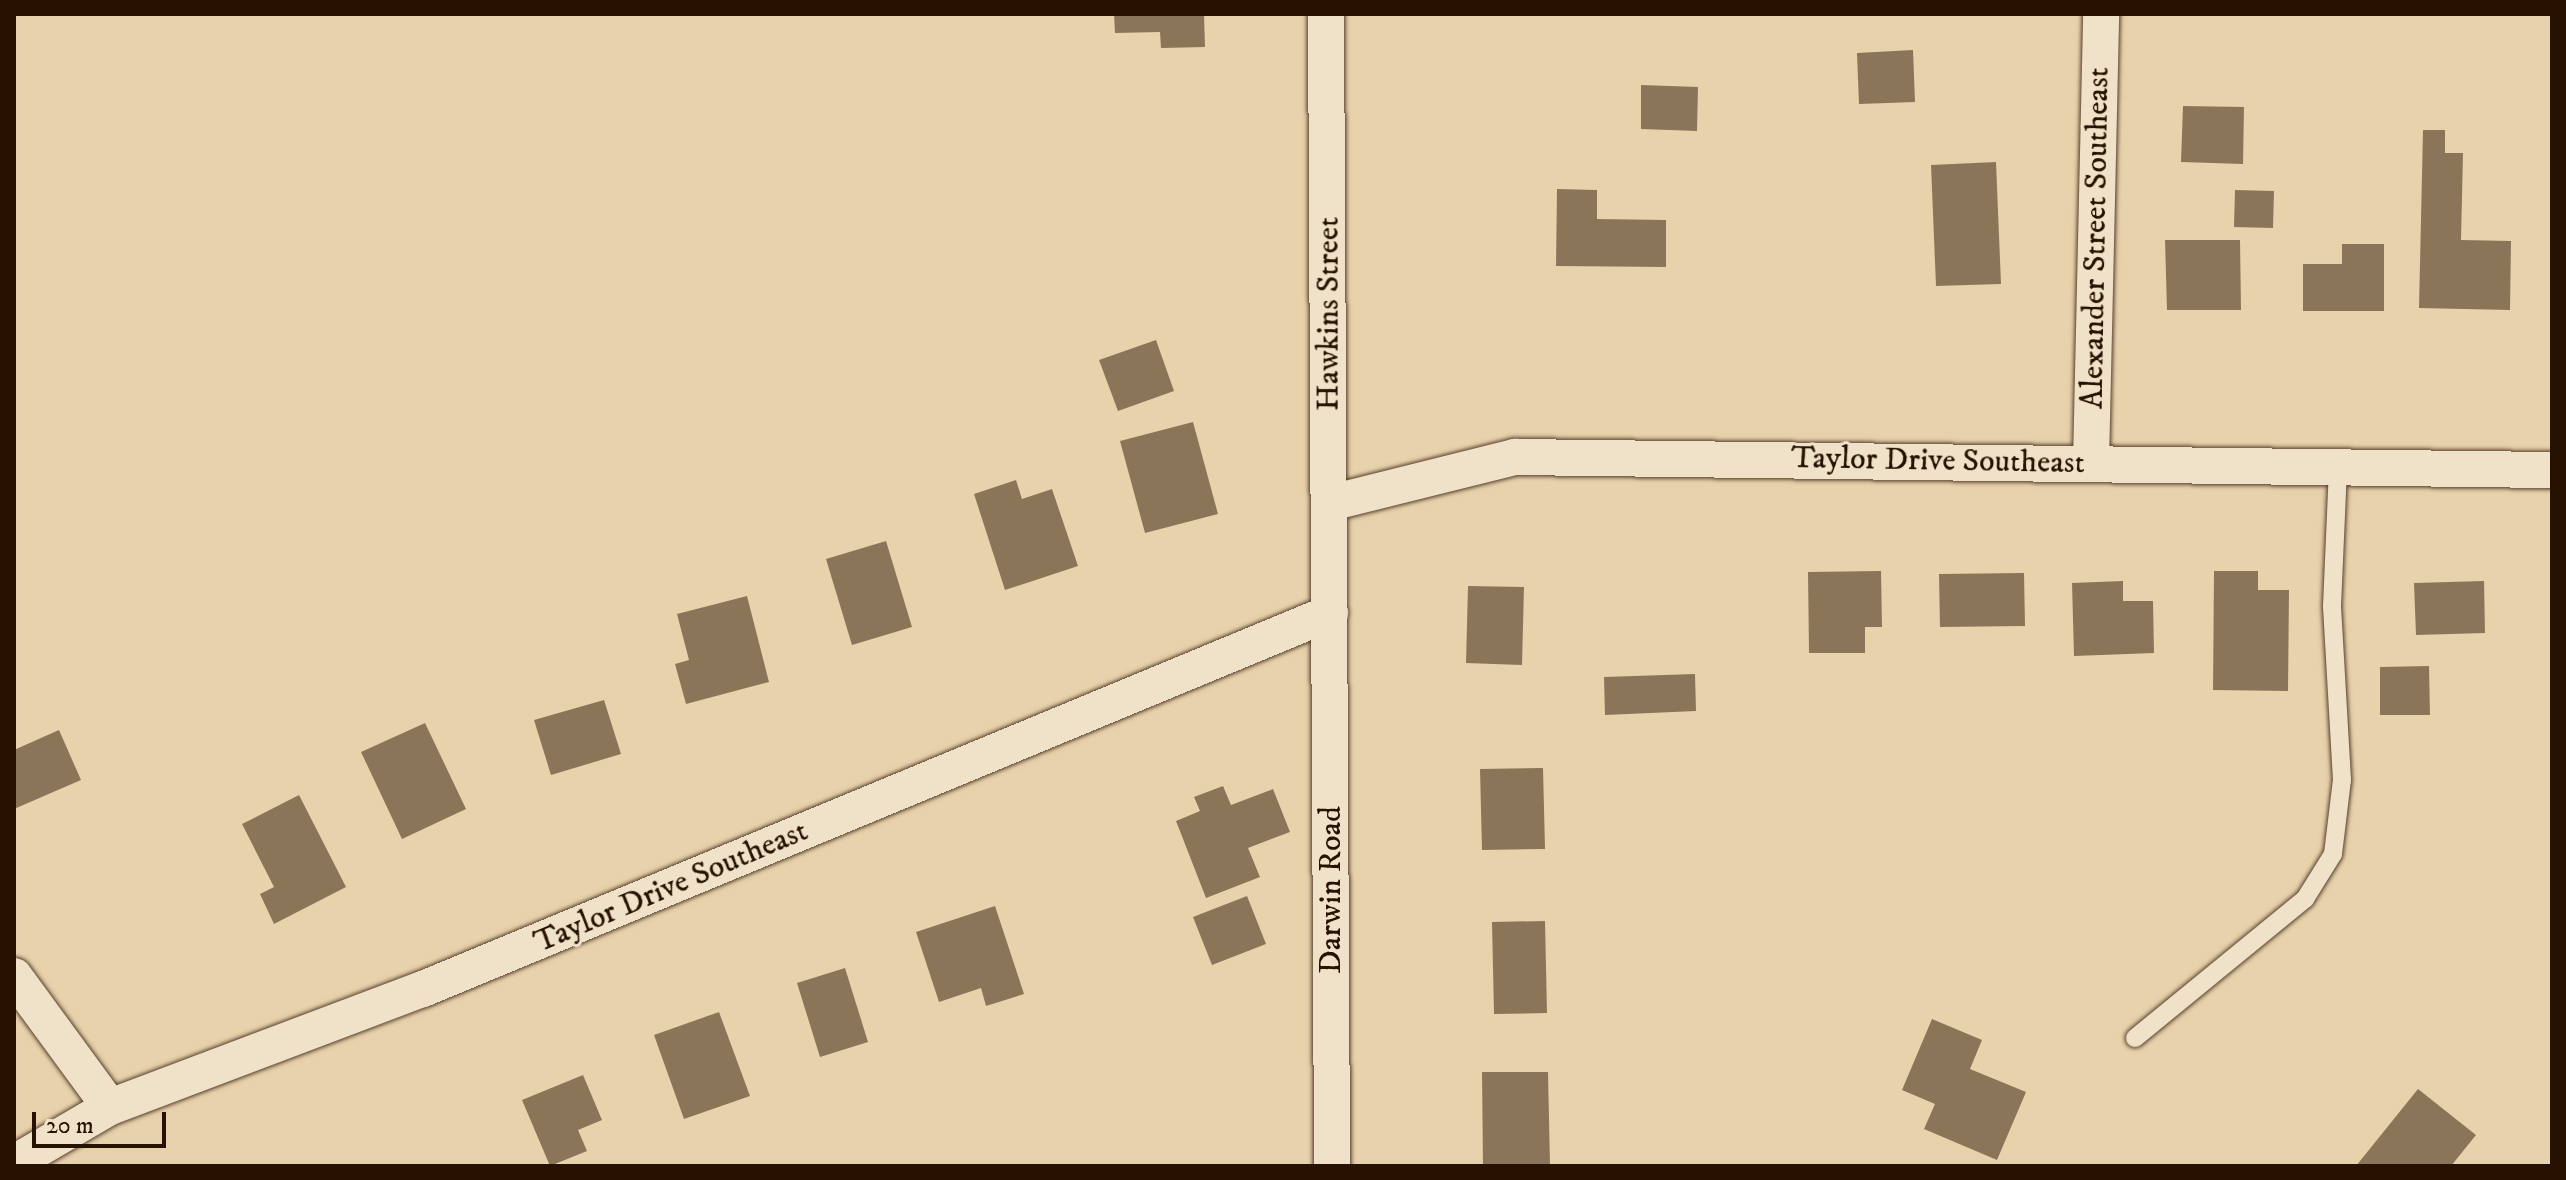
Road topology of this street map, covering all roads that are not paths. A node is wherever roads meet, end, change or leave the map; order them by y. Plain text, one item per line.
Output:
1 (1326, 14) edge
2 (2101, 14) edge
3 (2091, 463) junction
4 (2338, 466) junction
5 (2552, 470) edge
6 (1330, 503) junction
7 (1330, 613) junction
8 (14, 976) edge
9 (2135, 1038) dead end
10 (110, 1107) junction
11 (14, 1163) edge
12 (1332, 1166) edge

1 - 6 street, Hawkins Street
2 - 3 street, Alexander Street Southeast
3 - 4 street, Taylor Drive Southeast
3 - 6 street, Taylor Drive Southeast
4 - 5 street, Taylor Drive Southeast
4 - 9 lane
6 - 7 street, Hawkins Street
7 - 10 street, Taylor Drive Southeast
7 - 12 street, Darwin Road
8 - 10 street
10 - 11 street, Taylor Drive Southeast

